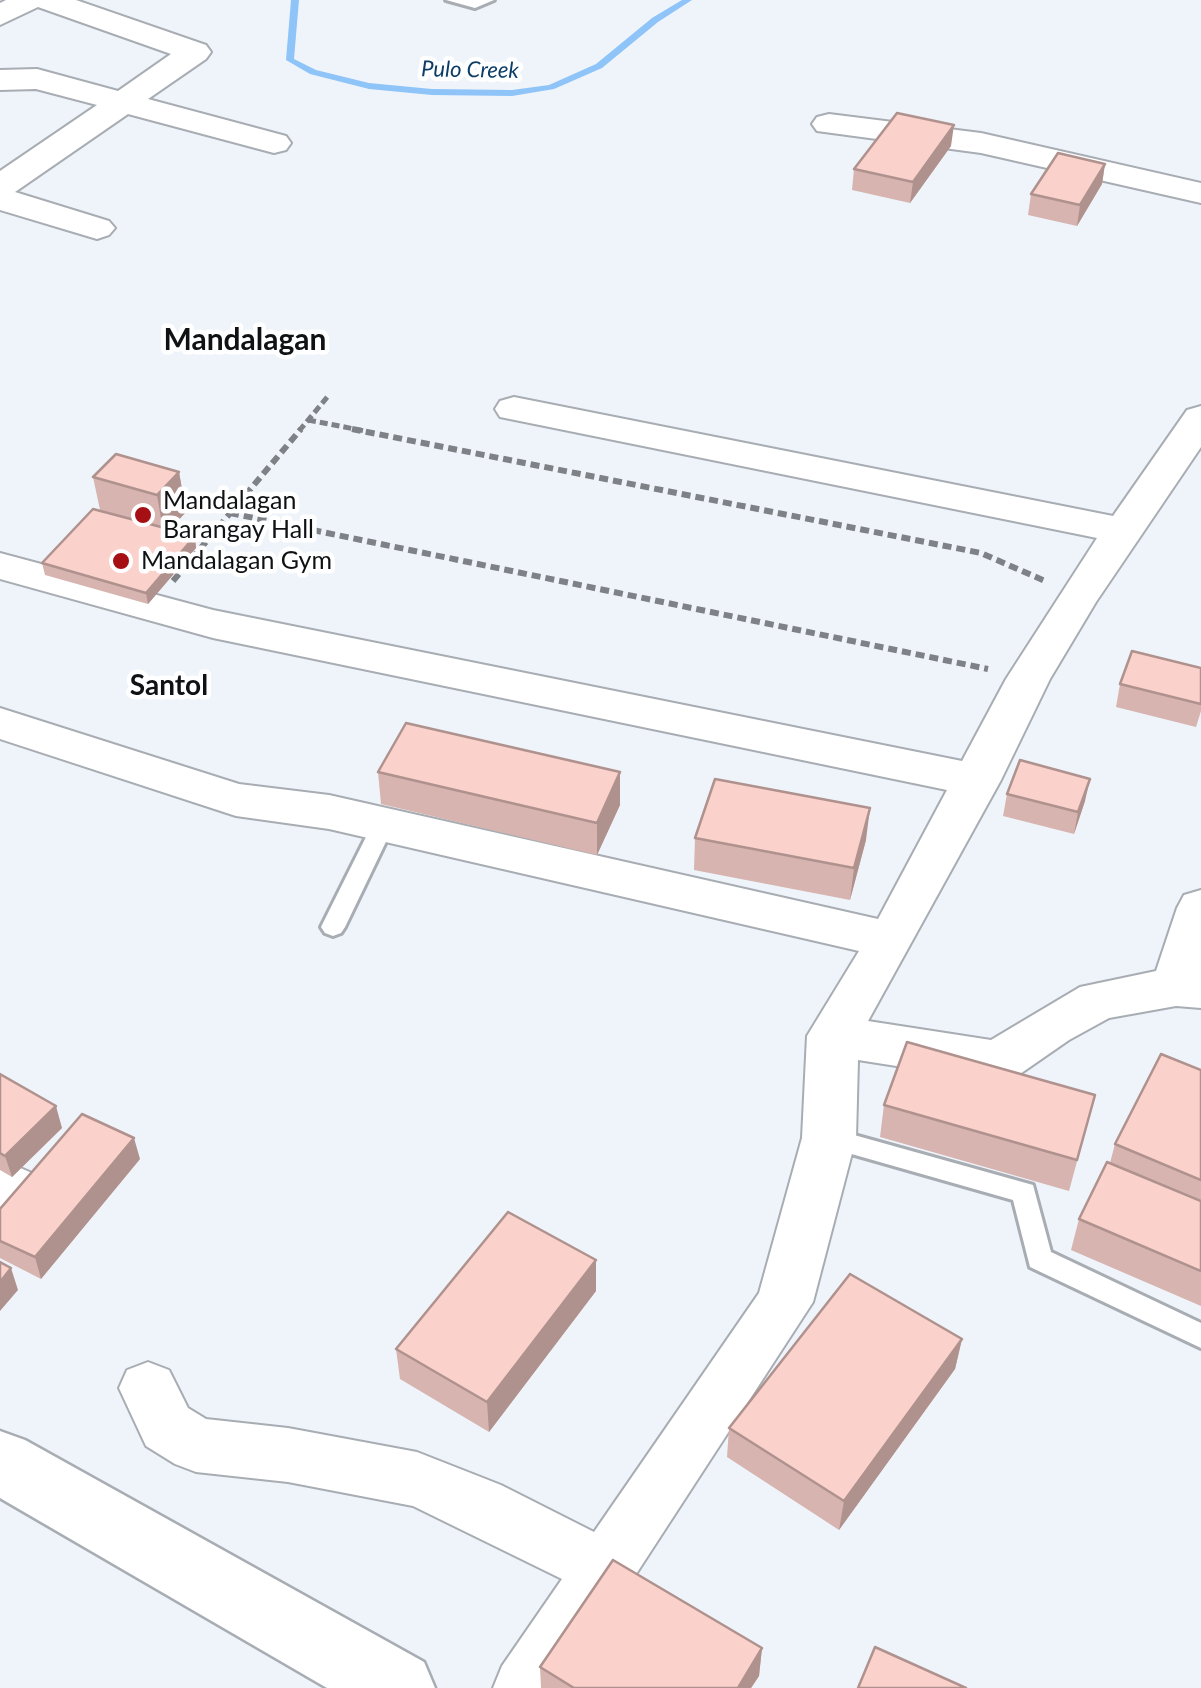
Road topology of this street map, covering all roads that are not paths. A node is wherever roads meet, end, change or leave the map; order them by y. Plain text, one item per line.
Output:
1 (29, 0) edge
2 (48, 0) edge
3 (454, 0) edge
4 (487, 0) edge
5 (0, 16) edge
6 (0, 80) edge
7 (124, 103) junction
8 (829, 124) dead end
9 (274, 143) dead end
10 (0, 188) edge
11 (1201, 193) edge
12 (0, 199) edge
13 (97, 228) dead end
14 (514, 408) dead end
15 (1201, 418) edge
16 (1125, 531) junction
17 (0, 566) edge
18 (0, 723) edge
19 (978, 780) junction
20 (383, 825) junction
21 (1201, 908) edge
22 (334, 927) dead end
23 (890, 940) junction
24 (1188, 988) edge
25 (833, 1036) junction
26 (829, 1138) junction
27 (1201, 1336) edge
28 (148, 1388) dead end
29 (0, 1462) edge
30 (604, 1568) junction
31 (398, 1688) edge
32 (525, 1688) edge

1 - 5 street
2 - 7 street
3 - 4 lane
6 - 7 street
7 - 9 street
7 - 10 street
8 - 11 street
12 - 13 street
14 - 16 street
15 - 16 street
16 - 19 street
17 - 19 street
18 - 20 street
19 - 23 street
20 - 22 lane
20 - 23 street
21 - 24 street
23 - 25 street
24 - 25 street
25 - 26 street
26 - 27 lane
26 - 30 street
28 - 30 street
29 - 31 street
30 - 32 street

